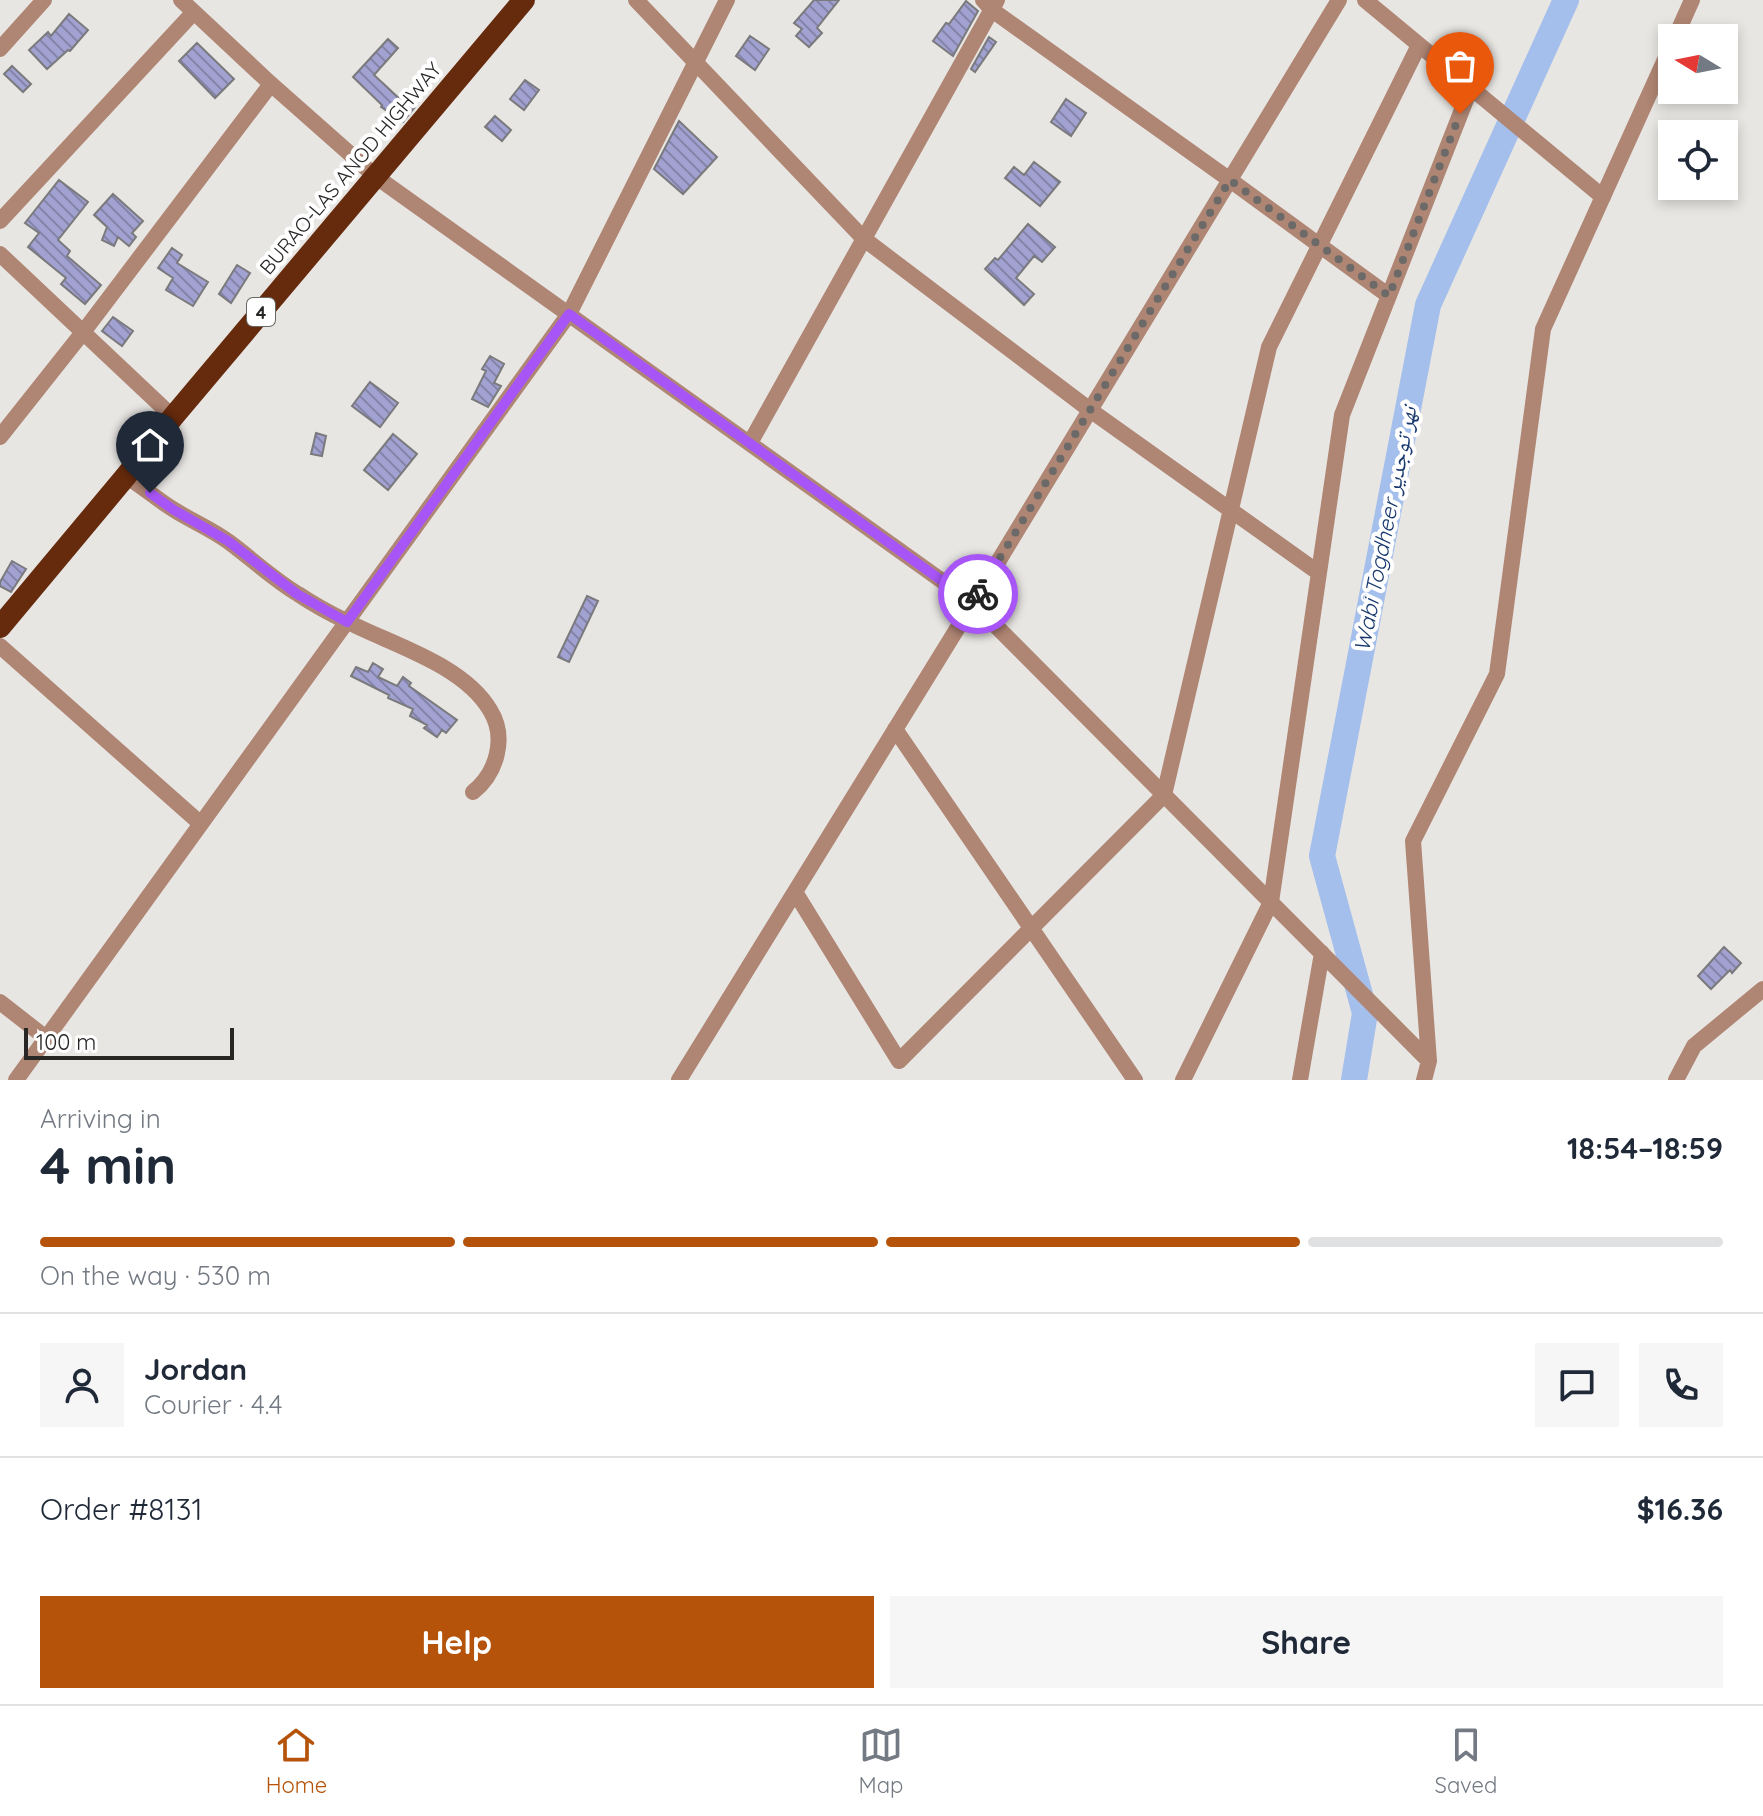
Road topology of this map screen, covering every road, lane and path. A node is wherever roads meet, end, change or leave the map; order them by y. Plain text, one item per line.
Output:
1 (44, 0) edge
2 (181, 0) edge
3 (524, 0) edge
4 (636, 0) edge
5 (727, 0) edge
6 (1339, 0) edge
7 (1365, 0) edge
8 (1692, 0) edge
9 (991, 3) edge
10 (193, 13) junction
11 (1681, 24) edge
12 (1419, 45) junction
13 (0, 49) edge
14 (695, 63) junction
15 (1658, 75) edge
16 (271, 84) junction
17 (1471, 87) junction
18 (375, 176) junction
19 (1230, 180) junction
20 (1603, 197) junction
21 (0, 221) edge
22 (864, 239) junction
23 (1319, 245) junction
24 (2, 261) edge
25 (1389, 296) junction
26 (569, 314) junction
27 (84, 331) junction
28 (1090, 410) junction
29 (173, 417) junction
30 (0, 437) edge
31 (750, 443) junction
32 (126, 476) junction
33 (1231, 510) junction
34 (1319, 573) junction
35 (973, 603) junction
36 (347, 622) junction
37 (0, 627) edge
38 (0, 646) edge
39 (895, 729) junction
40 (473, 792) dead end
41 (1164, 795) junction
42 (201, 824) junction
43 (795, 892) junction
44 (1271, 902) junction
45 (1031, 928) junction
46 (1322, 953) junction
47 (1763, 989) edge
48 (0, 1002) edge
49 (46, 1038) junction
50 (1429, 1061) junction
51 (16, 1080) edge
52 (679, 1080) edge
53 (1135, 1080) edge
54 (1183, 1080) edge
55 (1300, 1080) edge
56 (1424, 1080) edge
57 (1676, 1080) edge

1 - 13 street
2 - 10 street
3 - 18 highway, BURAO-LAS ANOD HIGHWAY / 4
4 - 14 street
5 - 14 street
6 - 19 street
7 - 12 street
8 - 11 street
9 - 19 street
9 - 22 street
10 - 16 street
10 - 21 street
12 - 17 street
12 - 23 street
14 - 22 street
14 - 26 street
15 - 20 street
16 - 18 street
16 - 27 street
17 - 20 street
17 - 25 street
18 - 26 street
18 - 29 highway, BURAO-LAS ANOD HIGHWAY / 4
19 - 23 street
19 - 28 street
20 - 50 street
22 - 28 street
22 - 31 street
23 - 25 street
23 - 33 street
24 - 27 street
25 - 34 street
26 - 31 street
26 - 36 street
27 - 29 street
27 - 30 street
28 - 33 street
28 - 35 street
29 - 32 highway, BURAO-LAS ANOD HIGHWAY / 4
31 - 35 street
32 - 36 street
32 - 37 highway, BURAO-LAS ANOD HIGHWAY / 4
33 - 34 street
33 - 41 street
34 - 44 street
35 - 39 street
35 - 41 street
36 - 40 street
36 - 42 street
38 - 42 street
39 - 43 street
39 - 45 street
41 - 44 street
41 - 45 street
42 - 49 street
43 - 45 street
43 - 52 street
44 - 46 street
44 - 54 street
45 - 53 street
46 - 50 street
46 - 55 street
47 - 57 street
48 - 49 street
49 - 51 street
50 - 56 street

